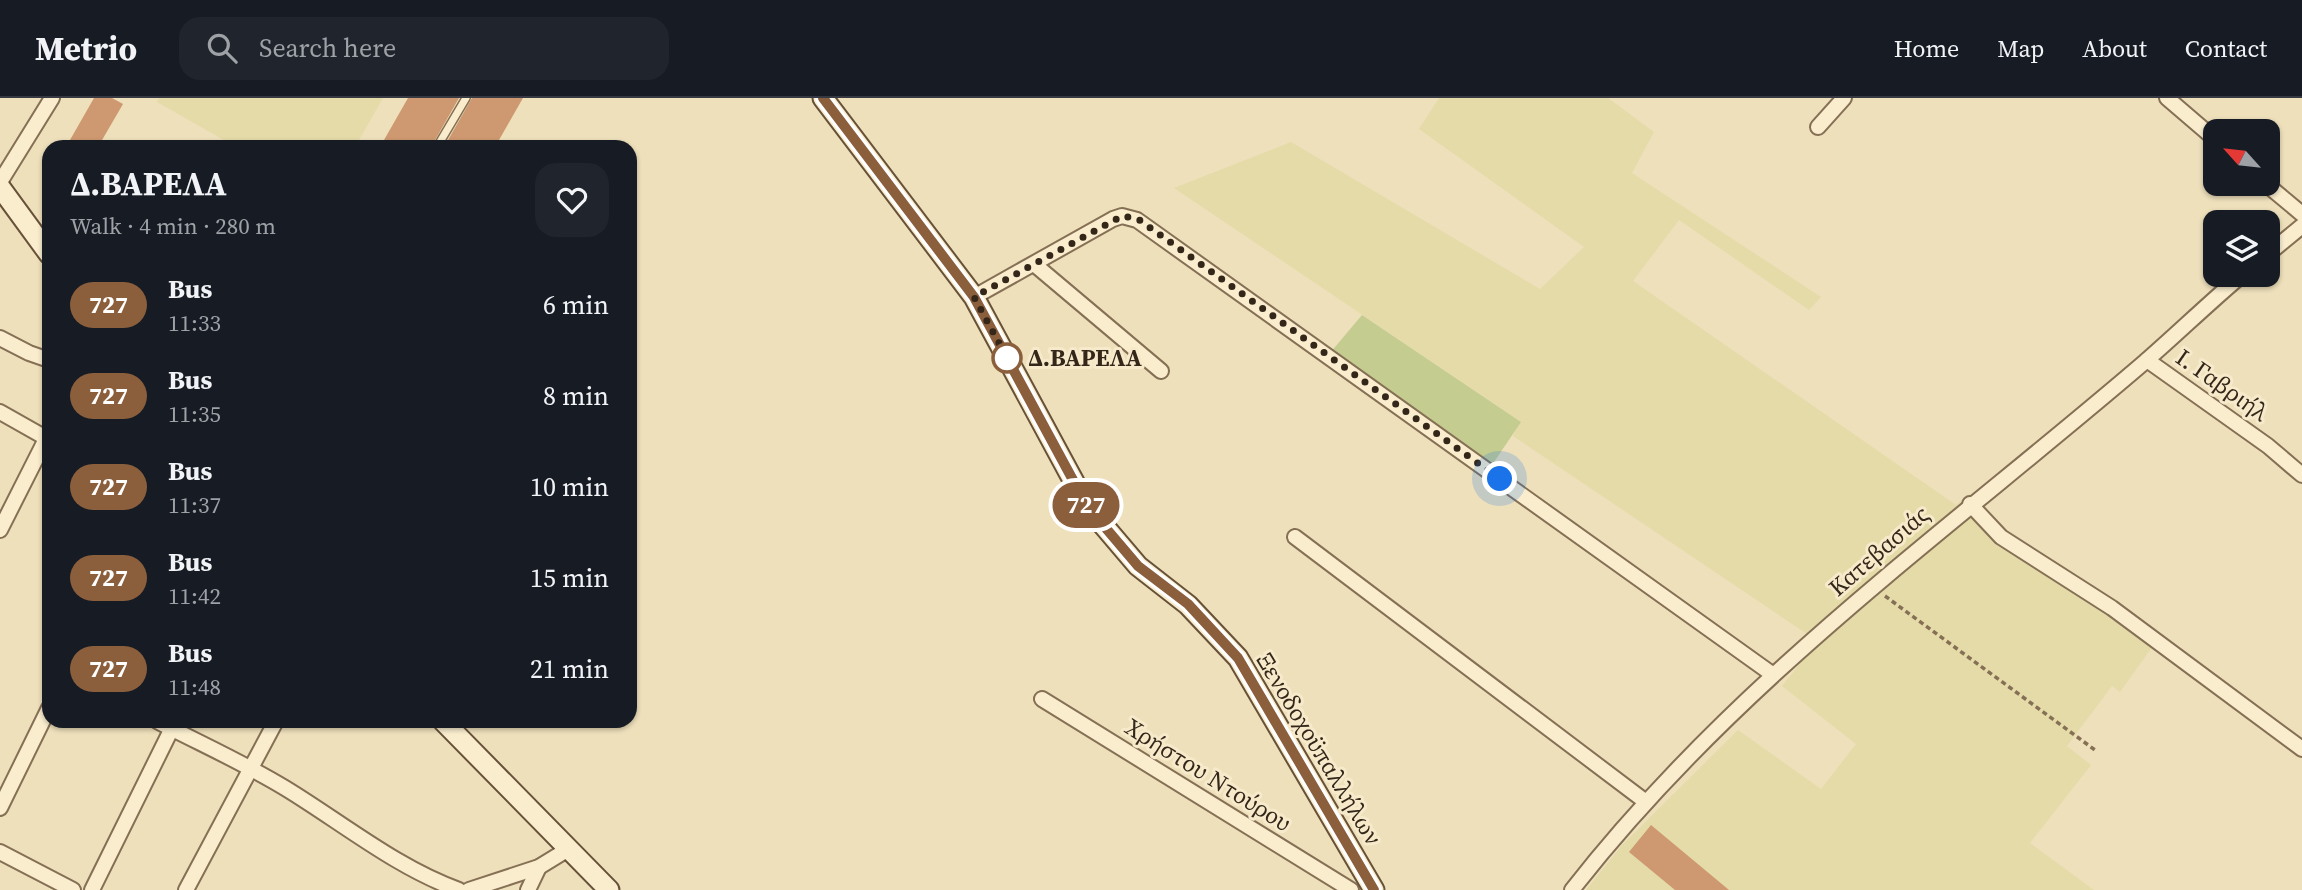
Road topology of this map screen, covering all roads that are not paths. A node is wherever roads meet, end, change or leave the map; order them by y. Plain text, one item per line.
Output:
1 (52, 98) edge
2 (466, 98) edge
3 (823, 98) edge
4 (1844, 98) edge
5 (2167, 98) edge
6 (1818, 127) dead end
7 (2203, 129) edge
8 (441, 140) edge
9 (0, 184) edge
10 (2280, 196) edge
11 (2302, 214) edge
12 (2302, 226) edge
13 (42, 244) edge
14 (2280, 244) edge
15 (1034, 264) junction
16 (2229, 287) edge
17 (974, 297) junction
18 (0, 338) edge
19 (42, 358) edge
20 (2147, 360) junction
21 (1161, 372) dead end
22 (0, 412) edge
23 (42, 432) edge
24 (42, 447) edge
25 (2302, 475) edge
26 (1970, 504) junction
27 (0, 530) edge
28 (1295, 537) dead end
29 (1772, 674) junction
30 (1042, 699) dead end
31 (42, 722) edge
32 (173, 728) edge
33 (179, 728) edge
34 (272, 728) edge
35 (450, 728) edge
36 (2302, 749) edge
37 (250, 769) junction
38 (1646, 802) junction
39 (0, 808) edge
40 (570, 848) junction
41 (0, 852) edge
42 (539, 867) junction
43 (73, 890) edge
44 (92, 890) edge
45 (186, 890) edge
46 (459, 890) edge
47 (469, 890) edge
48 (528, 890) edge
49 (609, 890) edge
50 (1351, 890) edge
51 (1374, 890) edge
52 (1572, 890) edge

1 - 9 street
2 - 8 lane
3 - 17 street, Ξενοδοχοϋπαλλήλων
4 - 6 street
5 - 7 street
9 - 13 street
10 - 11 street
12 - 14 street
15 - 17 street
15 - 21 street
15 - 29 street
16 - 20 street, Κατεβασιάς
17 - 51 street, Ξενοδοχοϋπαλλήλων
18 - 19 street
20 - 25 street, Ι. Γαβριήλ
20 - 26 street, Κατεβασιάς
22 - 23 street
24 - 27 street
26 - 29 street, Κατεβασιάς
26 - 36 street
28 - 38 street
29 - 38 street, Κατεβασιάς
30 - 50 street, Χρήστου Ντούρου
31 - 39 street
32 - 44 street
33 - 37 street
34 - 37 street
35 - 40 street
37 - 45 street
37 - 46 street
38 - 52 street, Κατεβασιάς
40 - 42 street
40 - 49 street
41 - 43 street
42 - 47 street
42 - 48 street

